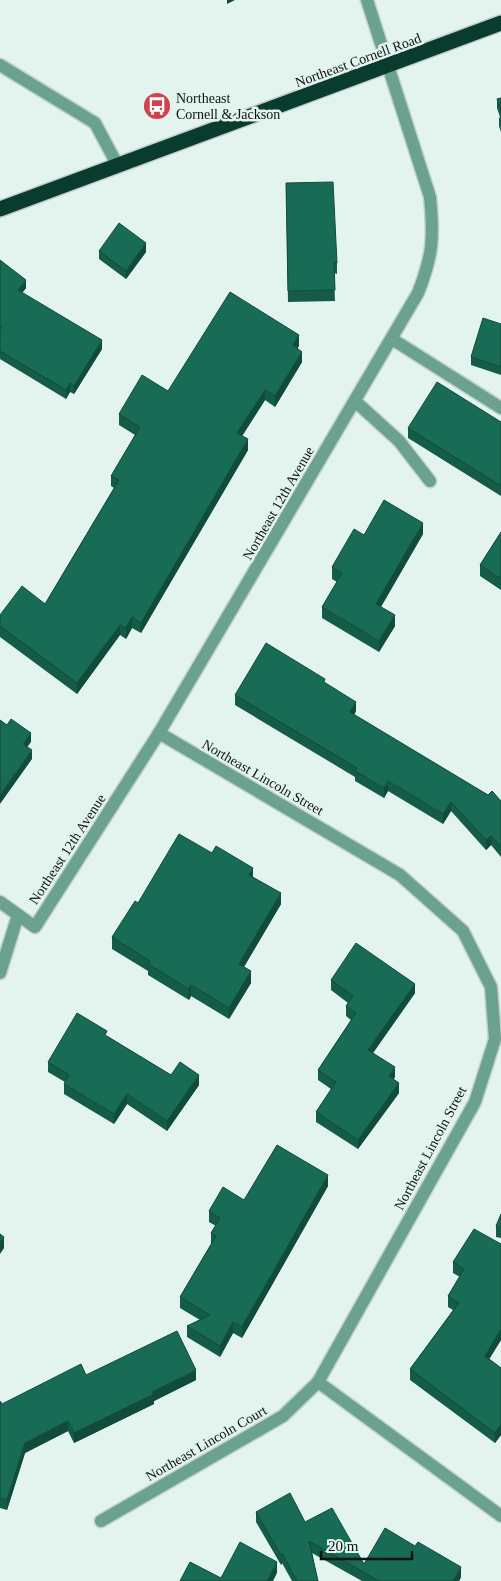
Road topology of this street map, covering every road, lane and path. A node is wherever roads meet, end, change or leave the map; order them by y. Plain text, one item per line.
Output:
1 (367, 0) edge
2 (501, 23) edge
3 (0, 65) edge
4 (389, 66) junction
5 (118, 166) junction
6 (0, 209) edge
7 (392, 339) junction
8 (355, 401) junction
9 (501, 408) edge
10 (430, 481) dead end
11 (159, 733) junction
12 (0, 902) edge
13 (18, 915) junction
14 (0, 972) edge
15 (318, 1382) junction
16 (501, 1516) edge
17 (102, 1521) dead end

1 - 4 street, Northeast 12th Avenue
2 - 4 highway, Northeast Cornell Road
3 - 5 street
4 - 5 highway, Northeast Cornell Road
4 - 7 street, Northeast 12th Avenue
5 - 6 highway, Northeast Cornell Road
7 - 8 street, Northeast 12th Avenue
7 - 9 street
8 - 10 street
8 - 11 street, Northeast 12th Avenue
11 - 13 street, Northeast 12th Avenue
11 - 15 street, Northeast Lincoln Street
12 - 13 street
13 - 14 street
15 - 16 street
15 - 17 street, Northeast Lincoln Court

